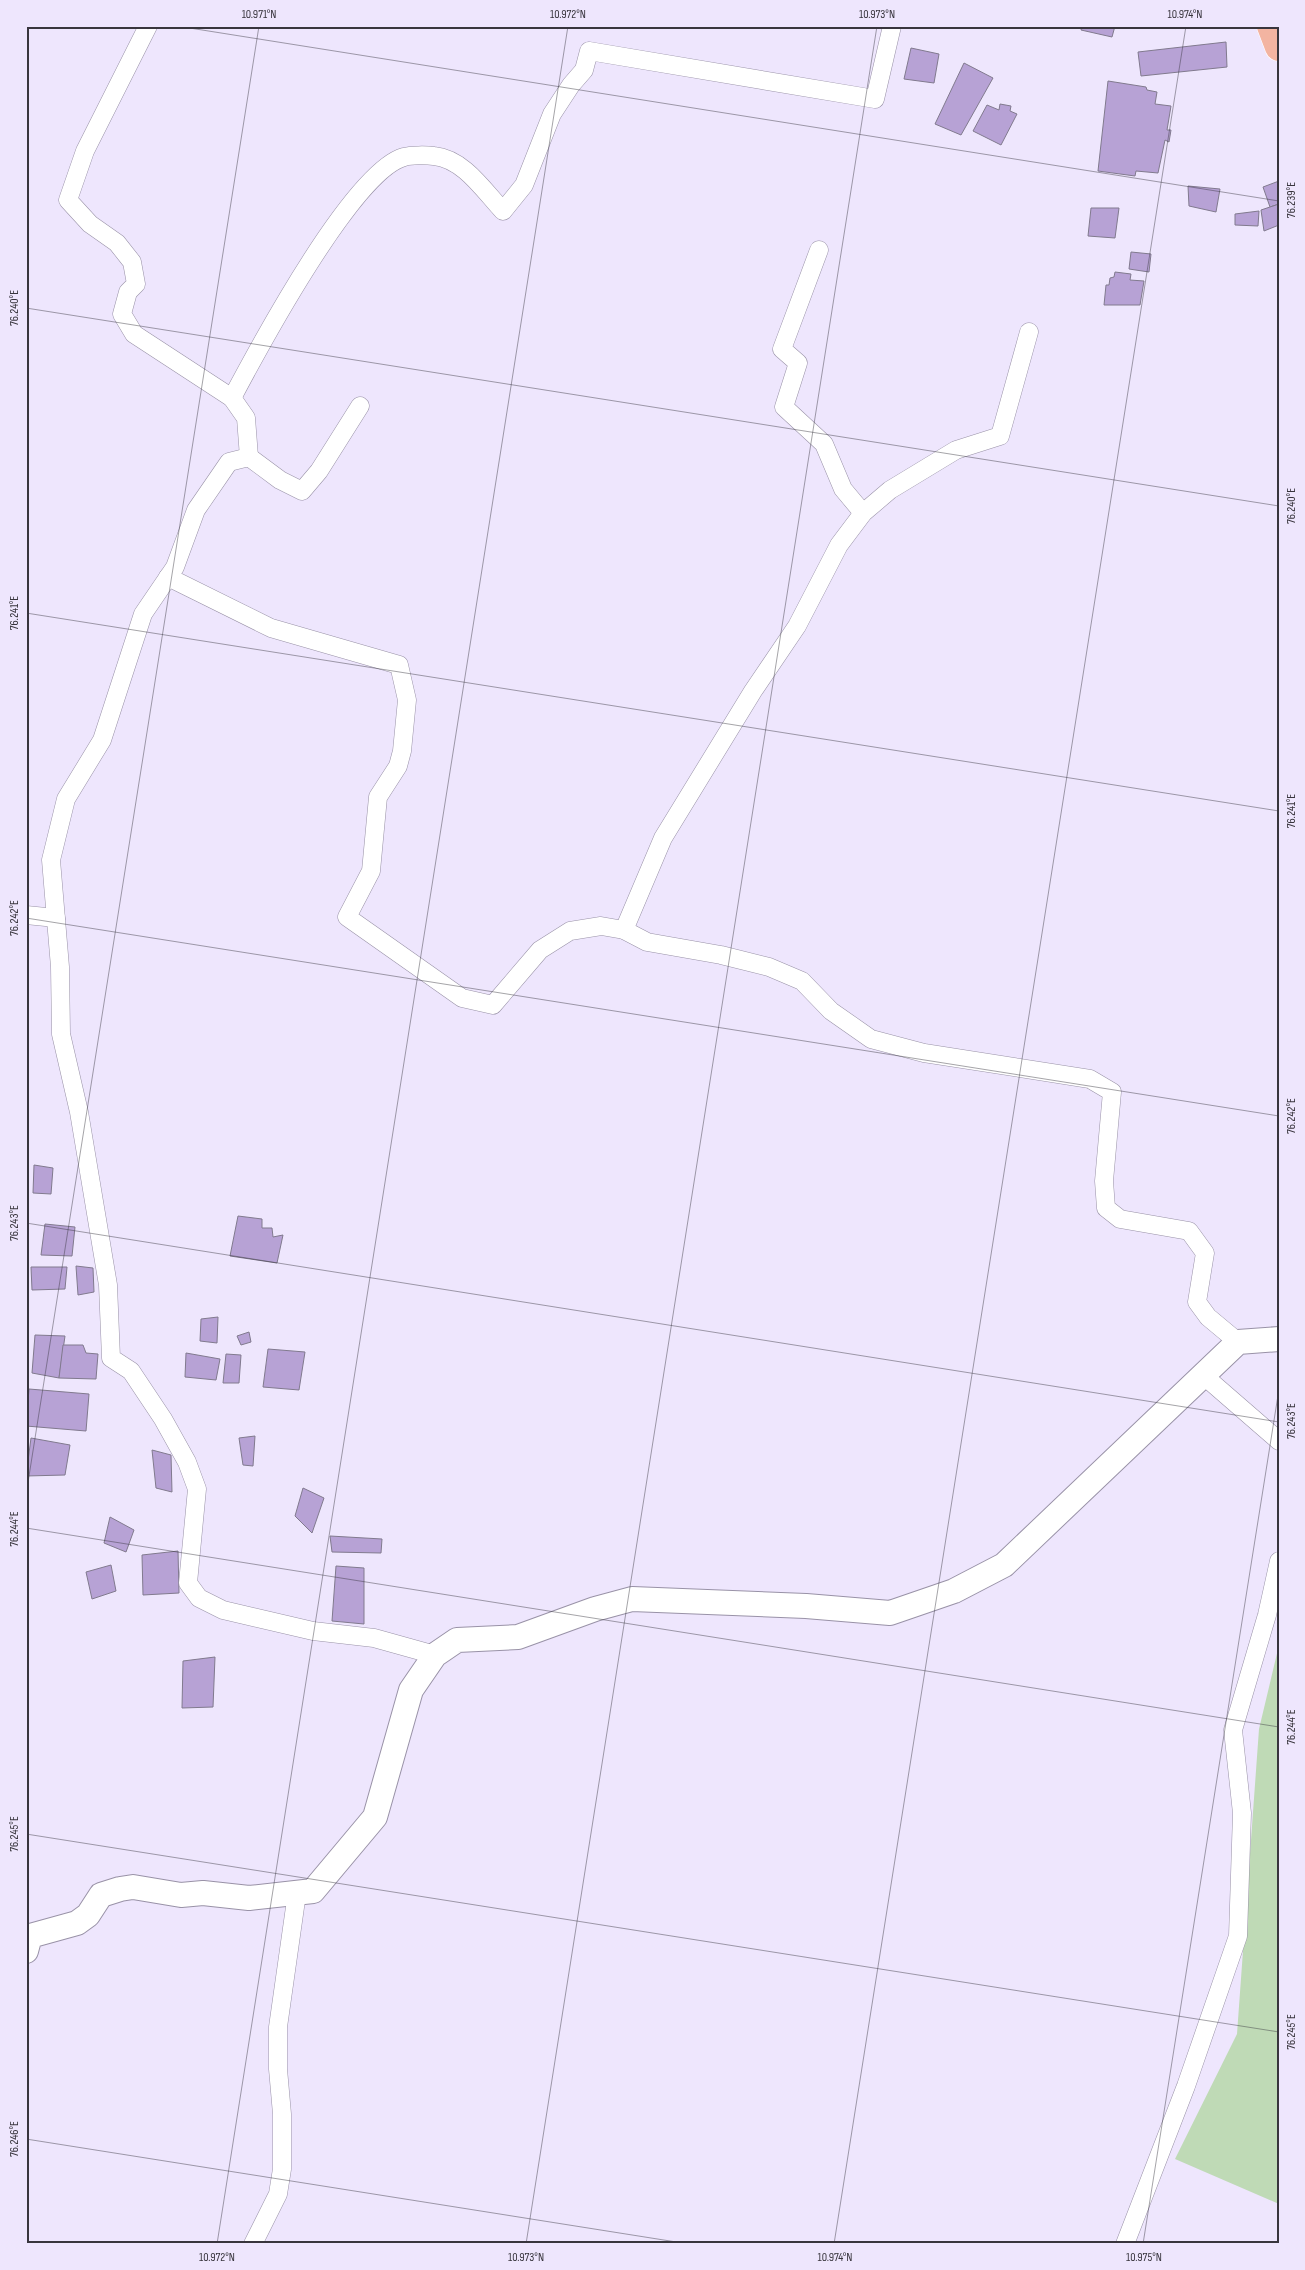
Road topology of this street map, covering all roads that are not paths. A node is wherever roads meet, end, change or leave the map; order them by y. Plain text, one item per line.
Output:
1 (148, 26) edge
2 (892, 26) edge
3 (1271, 26) edge
4 (1279, 47) edge
5 (819, 250) dead end
6 (1029, 332) dead end
7 (232, 398) junction
8 (360, 406) dead end
9 (250, 457) junction
10 (863, 513) junction
11 (168, 577) junction
12 (26, 915) edge
13 (56, 918) junction
14 (624, 930) junction
15 (1279, 1339) edge
16 (1238, 1342) junction
17 (1203, 1375) junction
18 (1279, 1441) edge
19 (1279, 1561) edge
20 (435, 1654) junction
21 (296, 1893) junction
22 (26, 1951) edge
23 (253, 2244) edge
24 (1125, 2244) edge

1 - 7 street
2 - 7 street
3 - 4 highway
5 - 10 street
6 - 10 street
7 - 9 street
8 - 9 street
9 - 11 street
10 - 14 street
11 - 13 street
11 - 14 street
12 - 13 street
13 - 20 street
14 - 16 street
15 - 16 street
16 - 17 street
17 - 18 street
17 - 20 street
19 - 24 street
20 - 21 street
21 - 22 street
21 - 23 street

